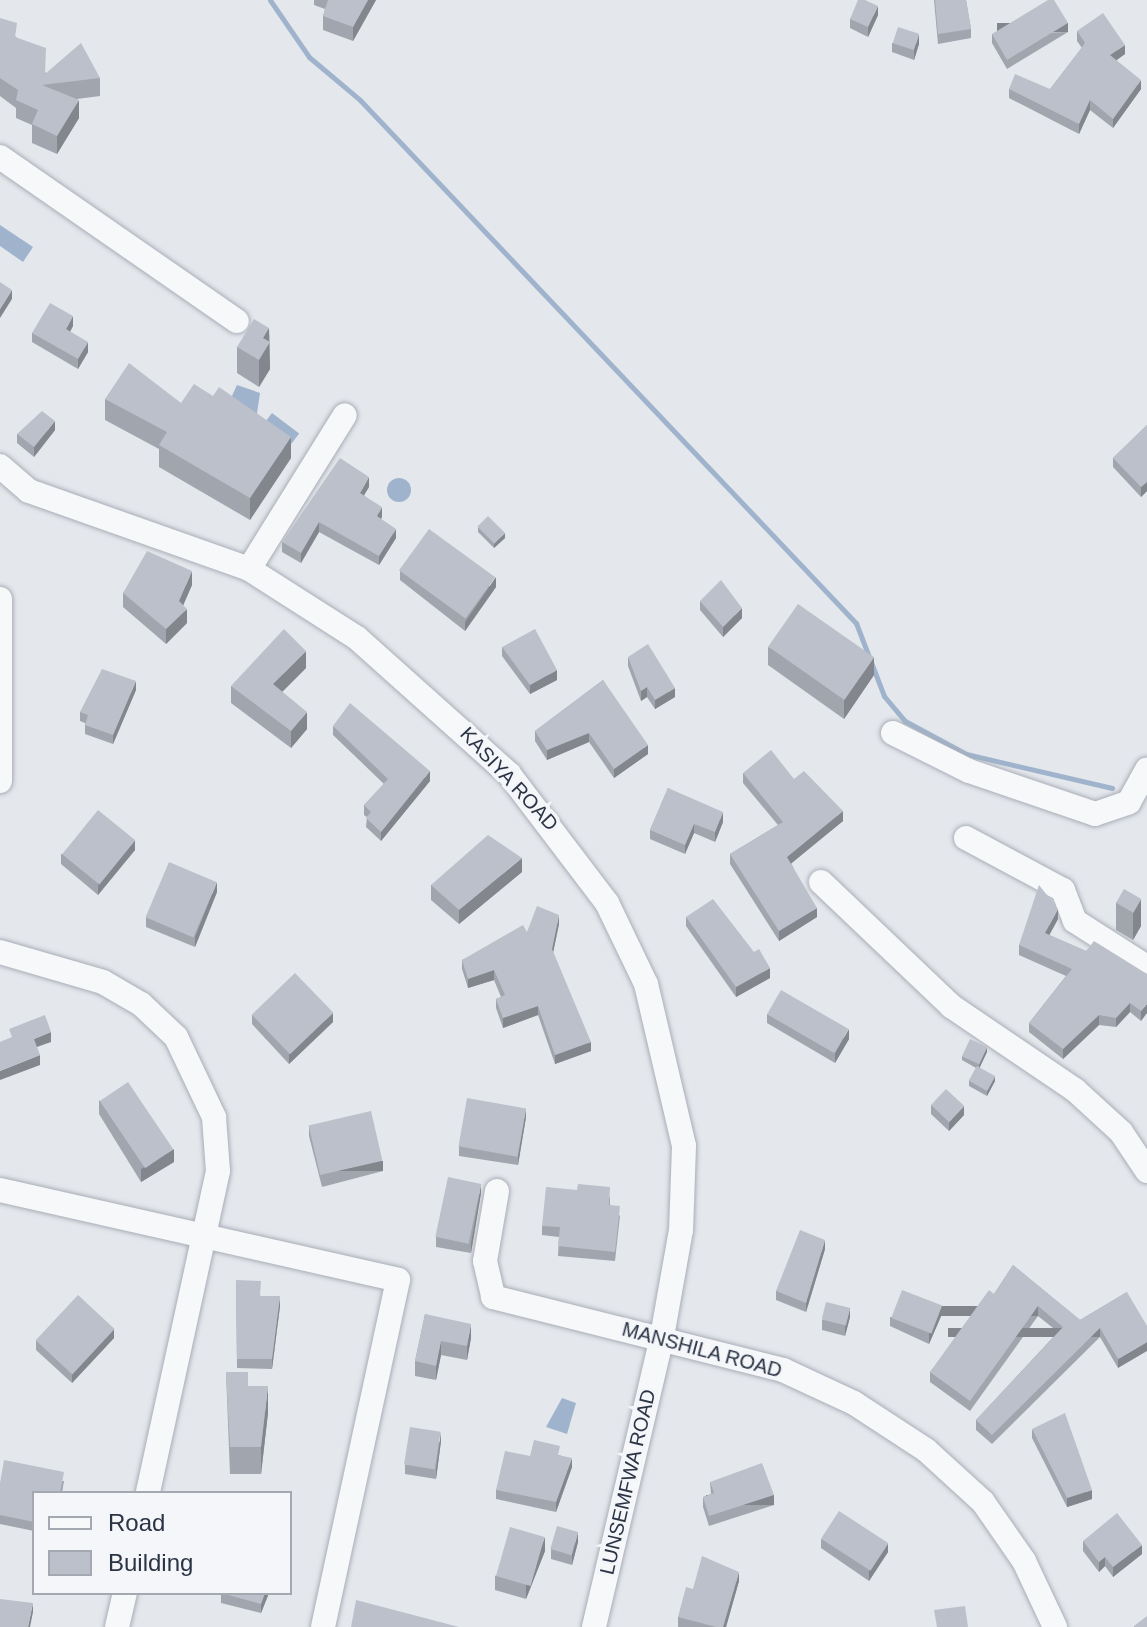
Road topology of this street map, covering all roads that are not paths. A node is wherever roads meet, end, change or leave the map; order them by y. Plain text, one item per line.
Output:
1 (0, 157) edge
2 (237, 321) dead end
3 (345, 415) dead end
4 (0, 466) edge
5 (249, 569) junction
6 (0, 599) edge
7 (893, 733) dead end
8 (1147, 770) edge
9 (0, 781) edge
10 (966, 838) dead end
11 (821, 882) dead end
12 (0, 952) edge
13 (1147, 967) edge
14 (1147, 1171) edge
15 (0, 1190) edge
16 (497, 1191) dead end
17 (206, 1233) junction
18 (662, 1337) junction
19 (148, 1491) edge
20 (125, 1595) edge
21 (117, 1627) edge
22 (323, 1627) edge
23 (594, 1627) edge
24 (1055, 1627) edge

1 - 2 street
3 - 5 street
4 - 5 street, KASIYA ROAD
5 - 18 street, KASIYA ROAD
6 - 9 street
7 - 8 street
10 - 13 street
11 - 14 street
12 - 17 street
15 - 17 street
16 - 18 street, MANSHILA ROAD
17 - 19 street
17 - 22 street
18 - 23 street, LUNSEMFWA ROAD
18 - 24 street, MANSHILA ROAD
20 - 21 street

